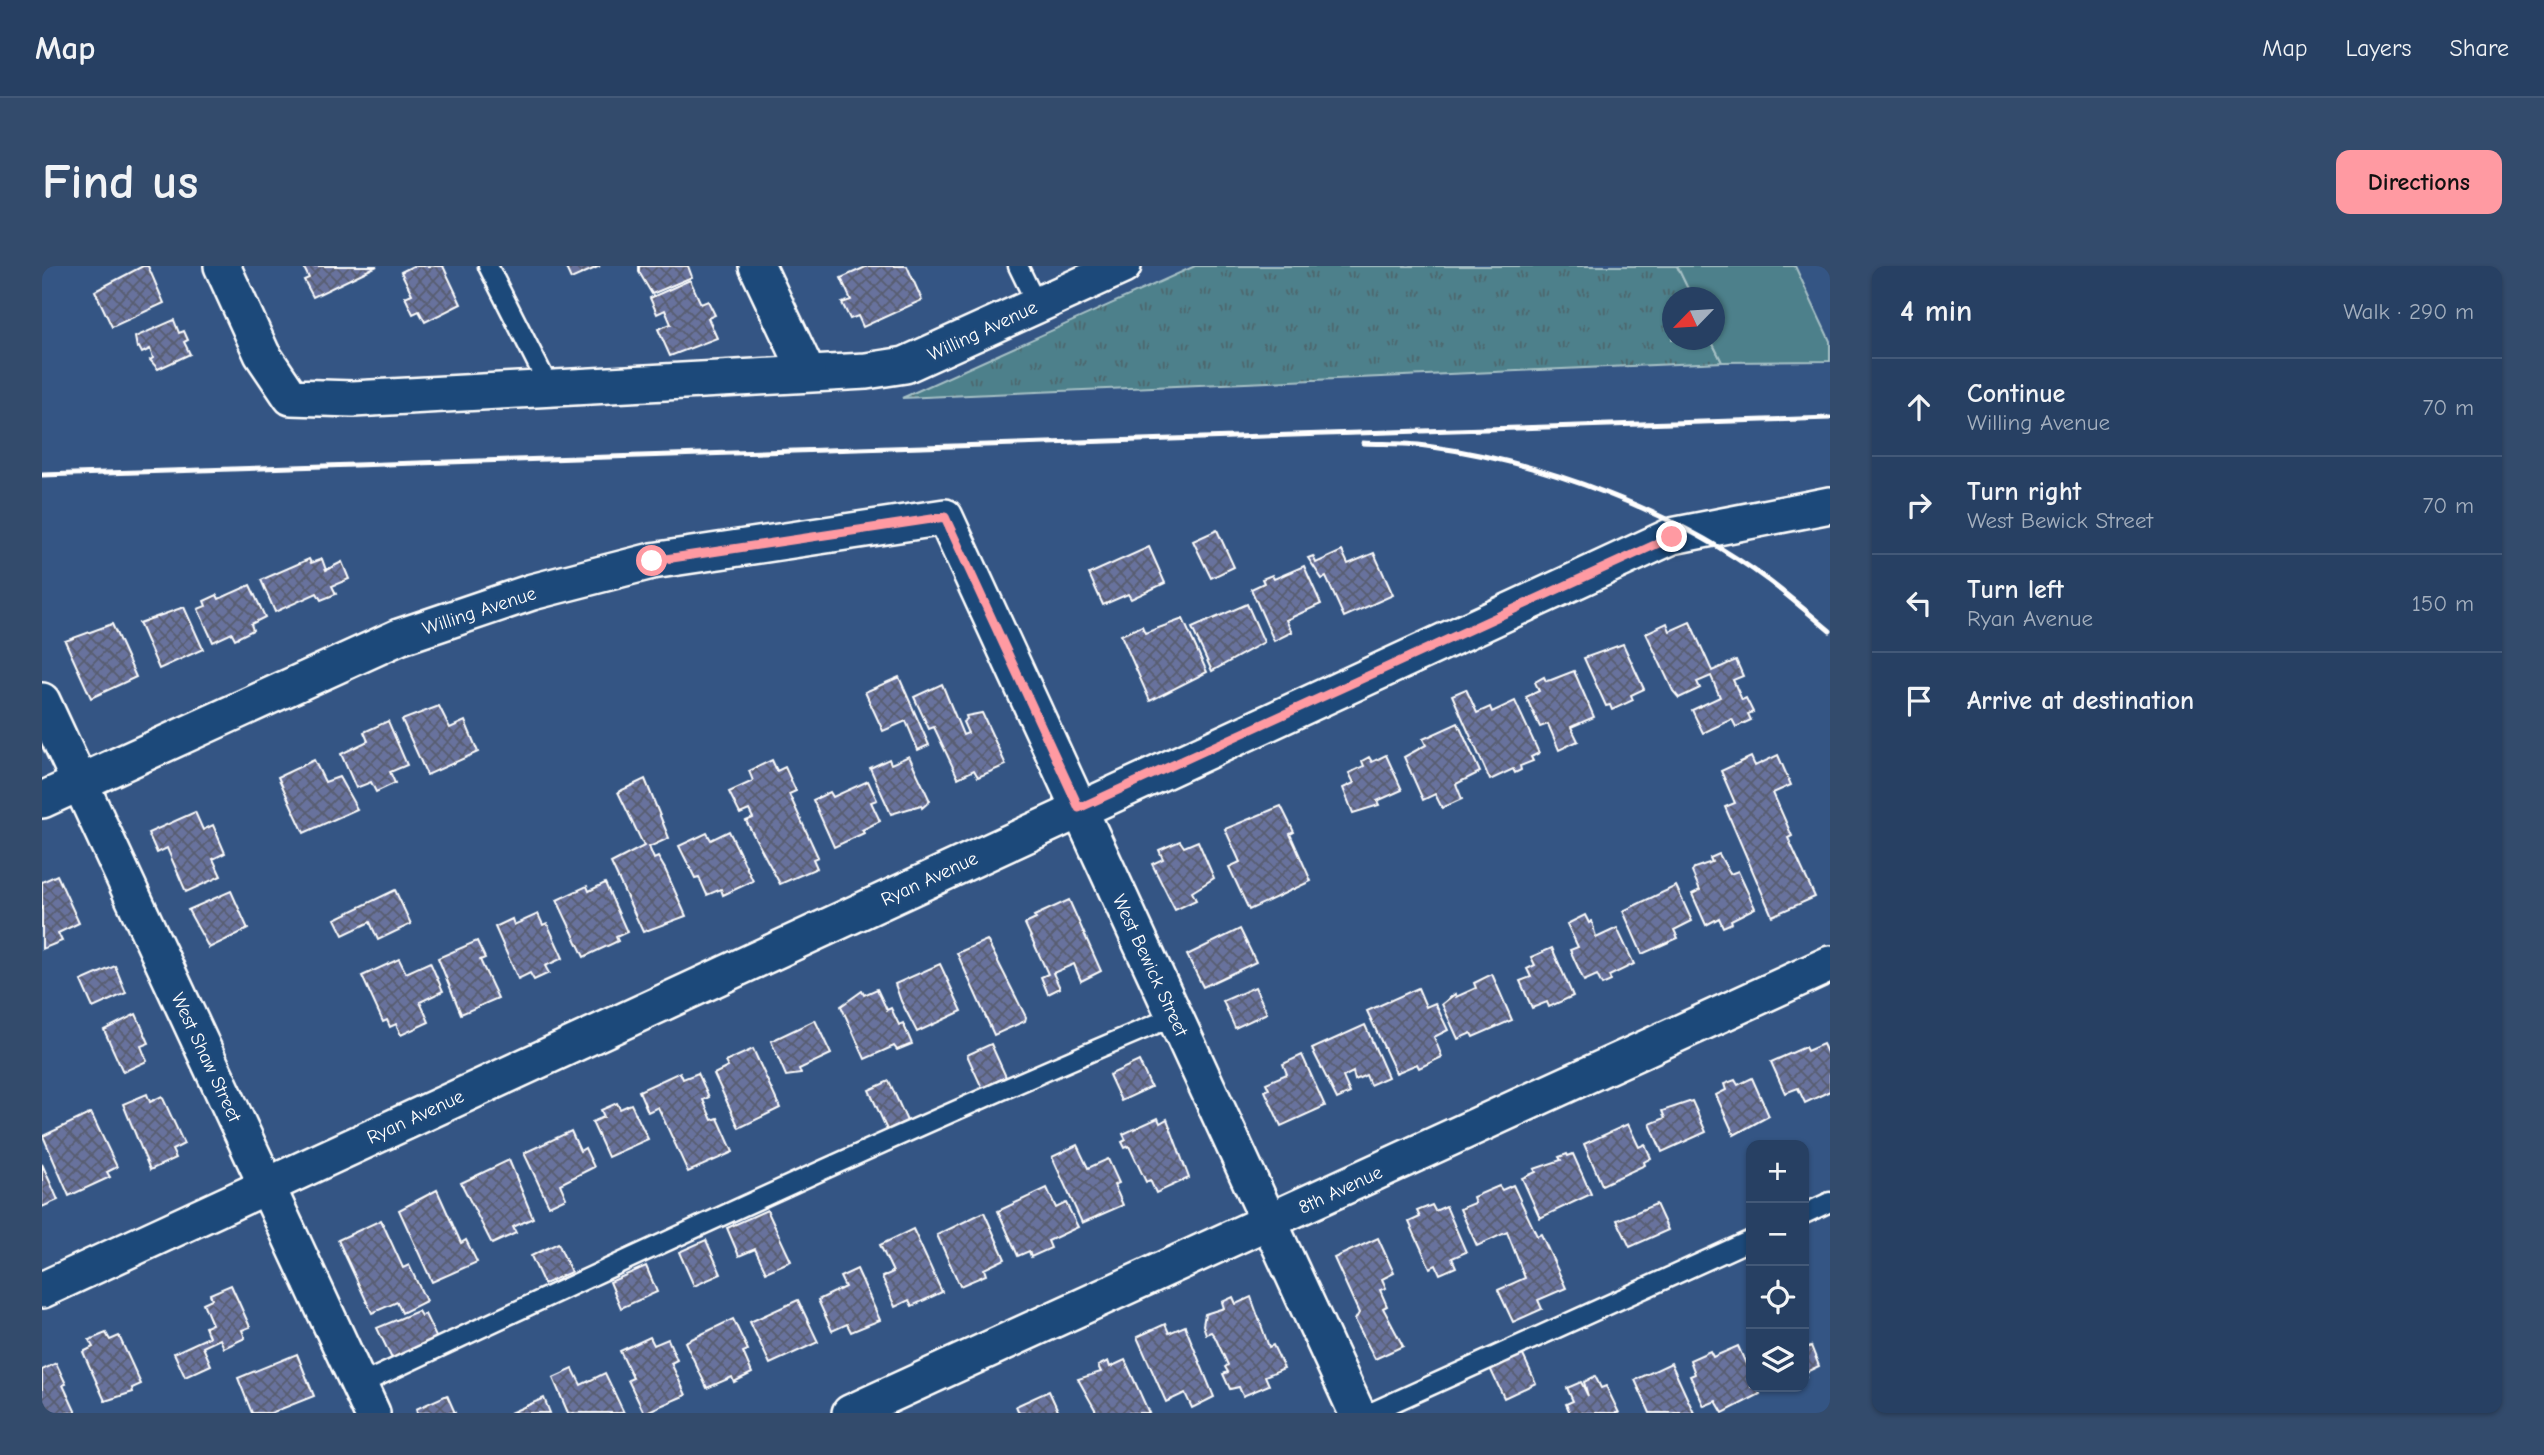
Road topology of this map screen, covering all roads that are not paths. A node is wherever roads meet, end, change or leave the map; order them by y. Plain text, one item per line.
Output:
1 (222, 266) edge
2 (488, 266) edge
3 (757, 266) edge
4 (1018, 266) edge
5 (1123, 266) edge
6 (1037, 305) junction
7 (807, 372) junction
8 (549, 387) junction
9 (1830, 505) edge
10 (945, 517) joint
11 (42, 701) edge
12 (80, 782) junction
13 (42, 800) edge
14 (1079, 808) junction
15 (1830, 964) edge
16 (1175, 1016) junction
17 (266, 1186) junction
18 (1830, 1202) edge
19 (1809, 1212) edge
20 (1269, 1221) junction
21 (1746, 1242) edge
22 (42, 1290) edge
23 (366, 1399) edge
24 (850, 1413) edge
25 (1357, 1413) edge
26 (1370, 1413) edge

1 - 8 street, Willing Avenue
2 - 8 lane
3 - 7 street
4 - 6 lane
5 - 6 street, Willing Avenue
6 - 7 street, Willing Avenue
7 - 8 street, Willing Avenue
9 - 14 street, Ryan Avenue
10 - 12 street, Willing Avenue
10 - 14 street, West Bewick Street
11 - 12 street, West Shaw Street
12 - 13 street, Willing Avenue
12 - 17 street, West Shaw Street
14 - 16 street, West Bewick Street
14 - 17 street, Ryan Avenue
15 - 20 street, 8th Avenue
16 - 20 street, West Bewick Street
16 - 23 lane
17 - 22 street, Ryan Avenue
17 - 23 street, West Shaw Street
18 - 19 lane
20 - 24 street, 8th Avenue
20 - 25 street, West Bewick Street
21 - 26 lane

